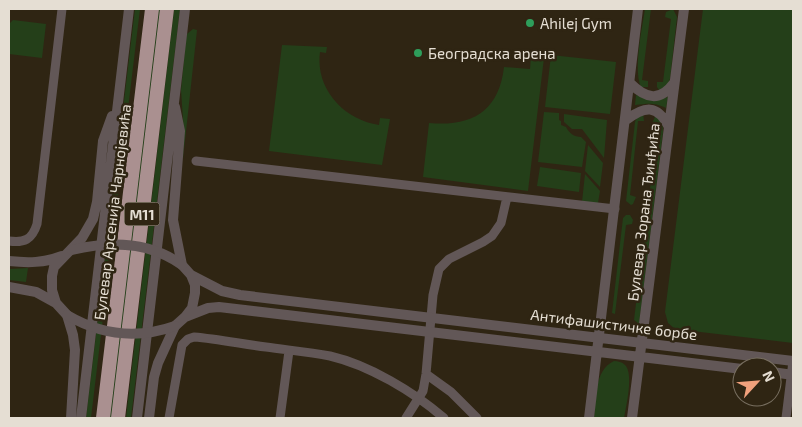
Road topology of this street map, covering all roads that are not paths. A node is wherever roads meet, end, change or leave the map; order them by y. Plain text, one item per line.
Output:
1 (62, 9) edge
2 (129, 9) edge
3 (152, 9) edge
4 (167, 9) edge
5 (185, 9) edge
6 (638, 9) edge
7 (684, 9) edge
8 (675, 82) junction
9 (630, 83) junction
10 (118, 98) junction
11 (174, 101) junction
12 (626, 120) junction
13 (670, 127) junction
14 (196, 161) dead end
15 (507, 197) junction
16 (615, 209) junction
17 (9, 241) edge
18 (72, 250) junction
19 (63, 256) junction
20 (9, 262) edge
21 (182, 265) junction
22 (191, 275) junction
23 (9, 287) edge
24 (56, 303) junction
25 (67, 316) junction
26 (431, 316) junction
27 (185, 317) junction
28 (175, 326) junction
29 (430, 332) junction
30 (599, 337) junction
31 (641, 342) junction
32 (289, 351) junction
33 (597, 352) junction
34 (640, 357) junction
35 (793, 361) edge
36 (732, 368) edge
37 (426, 374) junction
38 (792, 375) edge
39 (419, 399) junction
40 (791, 405) edge
41 (71, 418) edge
42 (81, 418) edge
43 (103, 418) edge
44 (118, 418) edge
45 (137, 418) edge
46 (149, 418) edge
47 (169, 418) edge
48 (280, 418) edge
49 (406, 418) edge
50 (444, 418) edge
51 (477, 418) edge
52 (589, 418) edge
53 (632, 418) edge
54 (786, 418) edge

1 - 17 street
2 - 10 street, Булевар Арсенија Чарнојевића
3 - 43 highway, Булевар Арсенија Чарнојевића / M11
4 - 44 highway, Булевар Арсенија Чарнојевића / M11
5 - 11 street
6 - 9 street, Булевар Зорана Ђинђића
7 - 8 street, Булевар Зорана Ђинђића
8 - 9 street
8 - 13 street, Булевар Зорана Ђинђића
9 - 12 street, Булевар Зорана Ђинђића
10 - 18 street
10 - 42 street, Булевар Арсенија Чарнојевића
11 - 21 street
11 - 45 street
12 - 13 street
12 - 16 street, Булевар Зорана Ђинђића
13 - 31 street, Булевар Зорана Ђинђића
14 - 15 street
15 - 16 street
15 - 26 street
16 - 30 street, Булевар Зорана Ђинђића
18 - 19 street
18 - 21 street, bridge
19 - 20 street
19 - 24 street
21 - 22 street
22 - 26 street, Антифашистичке борбе
22 - 27 street
23 - 24 street
24 - 25 street
25 - 28 street, bridge
25 - 41 street
26 - 29 street
26 - 30 street, Антифашистичке борбе
27 - 28 street
27 - 29 street, Антифашистичке борбе
28 - 46 street
29 - 33 street, Антифашистичке борбе
29 - 37 street
30 - 31 street, Антифашистичке борбе
30 - 33 street, Булевар Зорана Ђинђића
31 - 34 street, Булевар Зорана Ђинђића
31 - 35 street, Антифашистичке борбе
32 - 39 street
32 - 47 street
32 - 48 street
33 - 34 street, Антифашистичке борбе
33 - 52 street, Булевар Зорана Ђинђића
34 - 36 street, Антифашистичке борбе
34 - 53 street, Булевар Зорана Ђинђића
35 - 38 street
37 - 39 street
37 - 51 street
38 - 40 street
39 - 49 street
39 - 50 street
40 - 54 street

